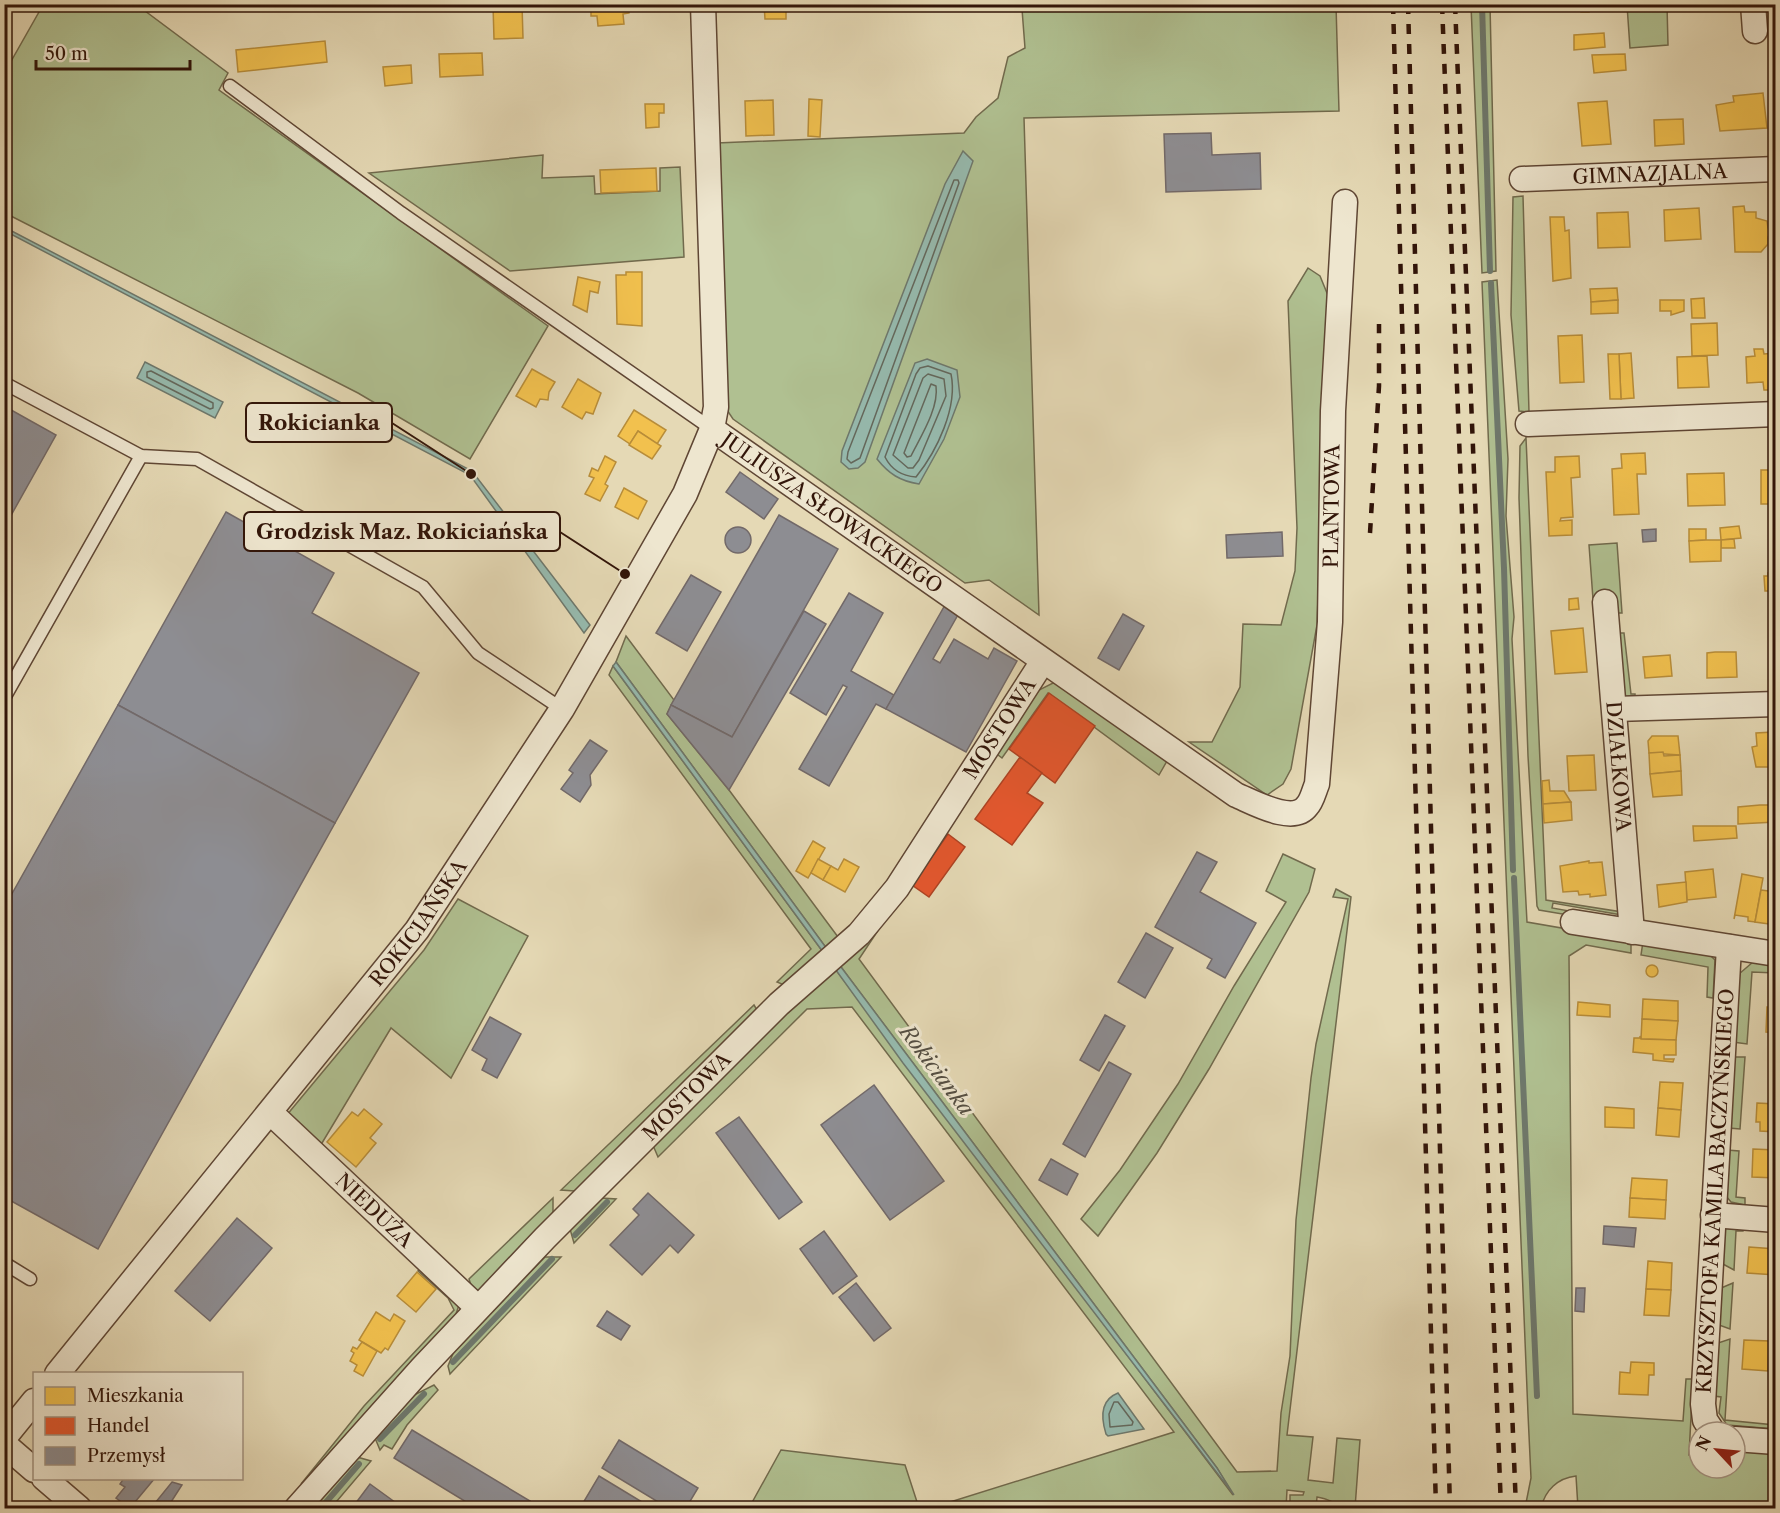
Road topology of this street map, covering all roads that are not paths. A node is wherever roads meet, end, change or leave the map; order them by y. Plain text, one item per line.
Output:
1 (703, 4) edge
2 (1753, 4) edge
3 (1755, 31) dead end
4 (230, 86) dead end
5 (1776, 170) edge
6 (1522, 179) dead end
7 (1345, 202) dead end
8 (4, 383) edge
9 (1776, 414) edge
10 (1528, 424) dead end
11 (712, 429) junction
12 (141, 456) junction
13 (1605, 602) dead end
14 (1043, 661) junction
15 (4, 698) edge
16 (1776, 704) edge
17 (562, 709) junction
18 (1614, 710) junction
19 (1307, 808) joint
20 (1574, 922) dead end
21 (1632, 932) junction
22 (1729, 947) junction
23 (1776, 954) edge
24 (271, 1113) junction
25 (1713, 1215) junction
26 (1776, 1220) edge
27 (4, 1263) edge
28 (30, 1279) dead end
29 (478, 1308) junction
30 (59, 1372) edge
31 (33, 1402) edge
32 (1705, 1420) edge
33 (4, 1438) edge
34 (1747, 1440) edge
35 (1776, 1443) edge
36 (4, 1444) edge
37 (33, 1469) edge
38 (45, 1480) edge
39 (80, 1509) edge
40 (297, 1509) edge

1 - 11 street, JULIUSZA SŁOWACKIEGO
2 - 3 street
4 - 11 lane
5 - 6 street, GIMNAZJALNA
7 - 19 street, PLANTOWA
8 - 12 lane
9 - 10 street
11 - 14 street, JULIUSZA SŁOWACKIEGO
11 - 17 street, ROKICIAŃSKA
12 - 15 lane
12 - 17 lane
13 - 18 street, DZIAŁKOWA
14 - 19 street, JULIUSZA SŁOWACKIEGO
14 - 29 street, MOSTOWA
16 - 18 street
17 - 24 street, ROKICIAŃSKA
18 - 21 street, DZIAŁKOWA
20 - 21 street
21 - 22 street
22 - 23 street
22 - 25 street, KRZYSZTOFA KAMILA BACZYŃSKIEGO
24 - 29 street, NIEDUŻA
24 - 30 street, ROKICIAŃSKA
25 - 26 street
25 - 32 street, KRZYSZTOFA KAMILA BACZYŃSKIEGO
27 - 28 lane
29 - 40 street, MOSTOWA
31 - 33 street
34 - 35 street
36 - 37 street
38 - 39 street

